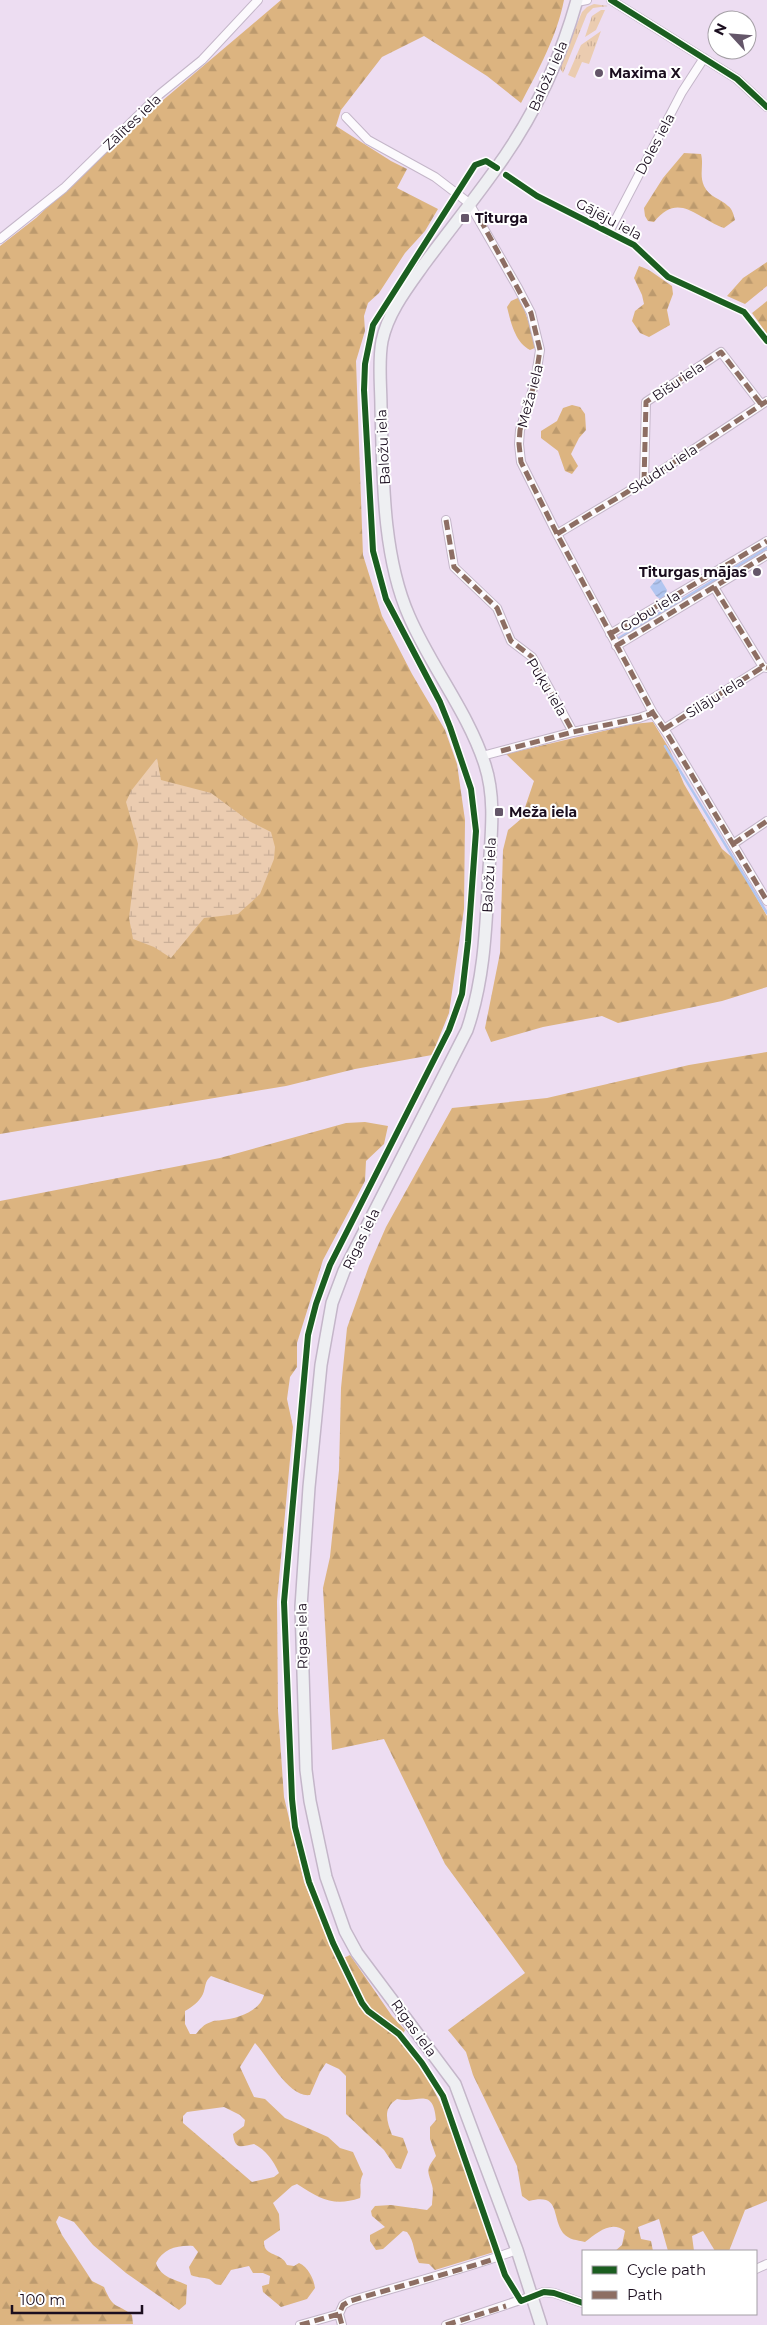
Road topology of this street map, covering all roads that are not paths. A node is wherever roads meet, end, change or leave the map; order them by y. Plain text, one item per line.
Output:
1 (258, 0) edge
2 (611, 0) edge
3 (581, 1) edge
4 (704, 58) junction
5 (767, 107) edge
6 (346, 117) dead end
7 (469, 203) junction
8 (609, 232) dead end
9 (0, 239) edge
10 (764, 403) edge
11 (644, 482) junction
12 (446, 520) dead end
13 (557, 534) junction
14 (767, 541) edge
15 (767, 555) edge
16 (714, 587) junction
17 (610, 634) junction
18 (616, 646) junction
19 (765, 667) edge
20 (653, 713) junction
21 (664, 729) junction
22 (573, 732) junction
23 (482, 756) junction
24 (767, 822) edge
25 (733, 844) junction
26 (767, 901) edge
27 (486, 927) joint
28 (517, 2250) junction
29 (533, 2297) junction
30 (582, 2303) edge
31 (338, 2314) junction
32 (300, 2325) edge
33 (342, 2325) edge
34 (446, 2325) edge
35 (541, 2325) edge

1 - 9 street, Zālītes iela
2 - 4 street
3 - 7 main road, Baložu iela
4 - 5 street
4 - 8 street, Doles iela
6 - 7 street
7 - 13 street, Meža iela
7 - 23 main road, Baložu iela
10 - 11 street, Skudru iela
10 - 11 street, Bišu iela
11 - 13 street, Skudru iela
12 - 22 street, Puķu iela
13 - 17 street, Meža iela
14 - 17 street, Gobu iela
15 - 16 street, Gobu iela
16 - 18 street, Gobu iela
16 - 19 street
17 - 18 street, Meža iela
18 - 20 street, Meža iela
19 - 21 street, Silāju iela
20 - 21 street, Meža iela
20 - 22 street
21 - 25 street, Meža iela
22 - 23 street
23 - 27 main road, Baložu iela
24 - 25 street
25 - 26 street, Meža iela
27 - 28 main road, Rīgas iela
28 - 29 main road, Rīgas iela
28 - 31 street
29 - 30 street
29 - 34 street
29 - 35 main road, Rīgas iela
31 - 32 street
31 - 33 street

